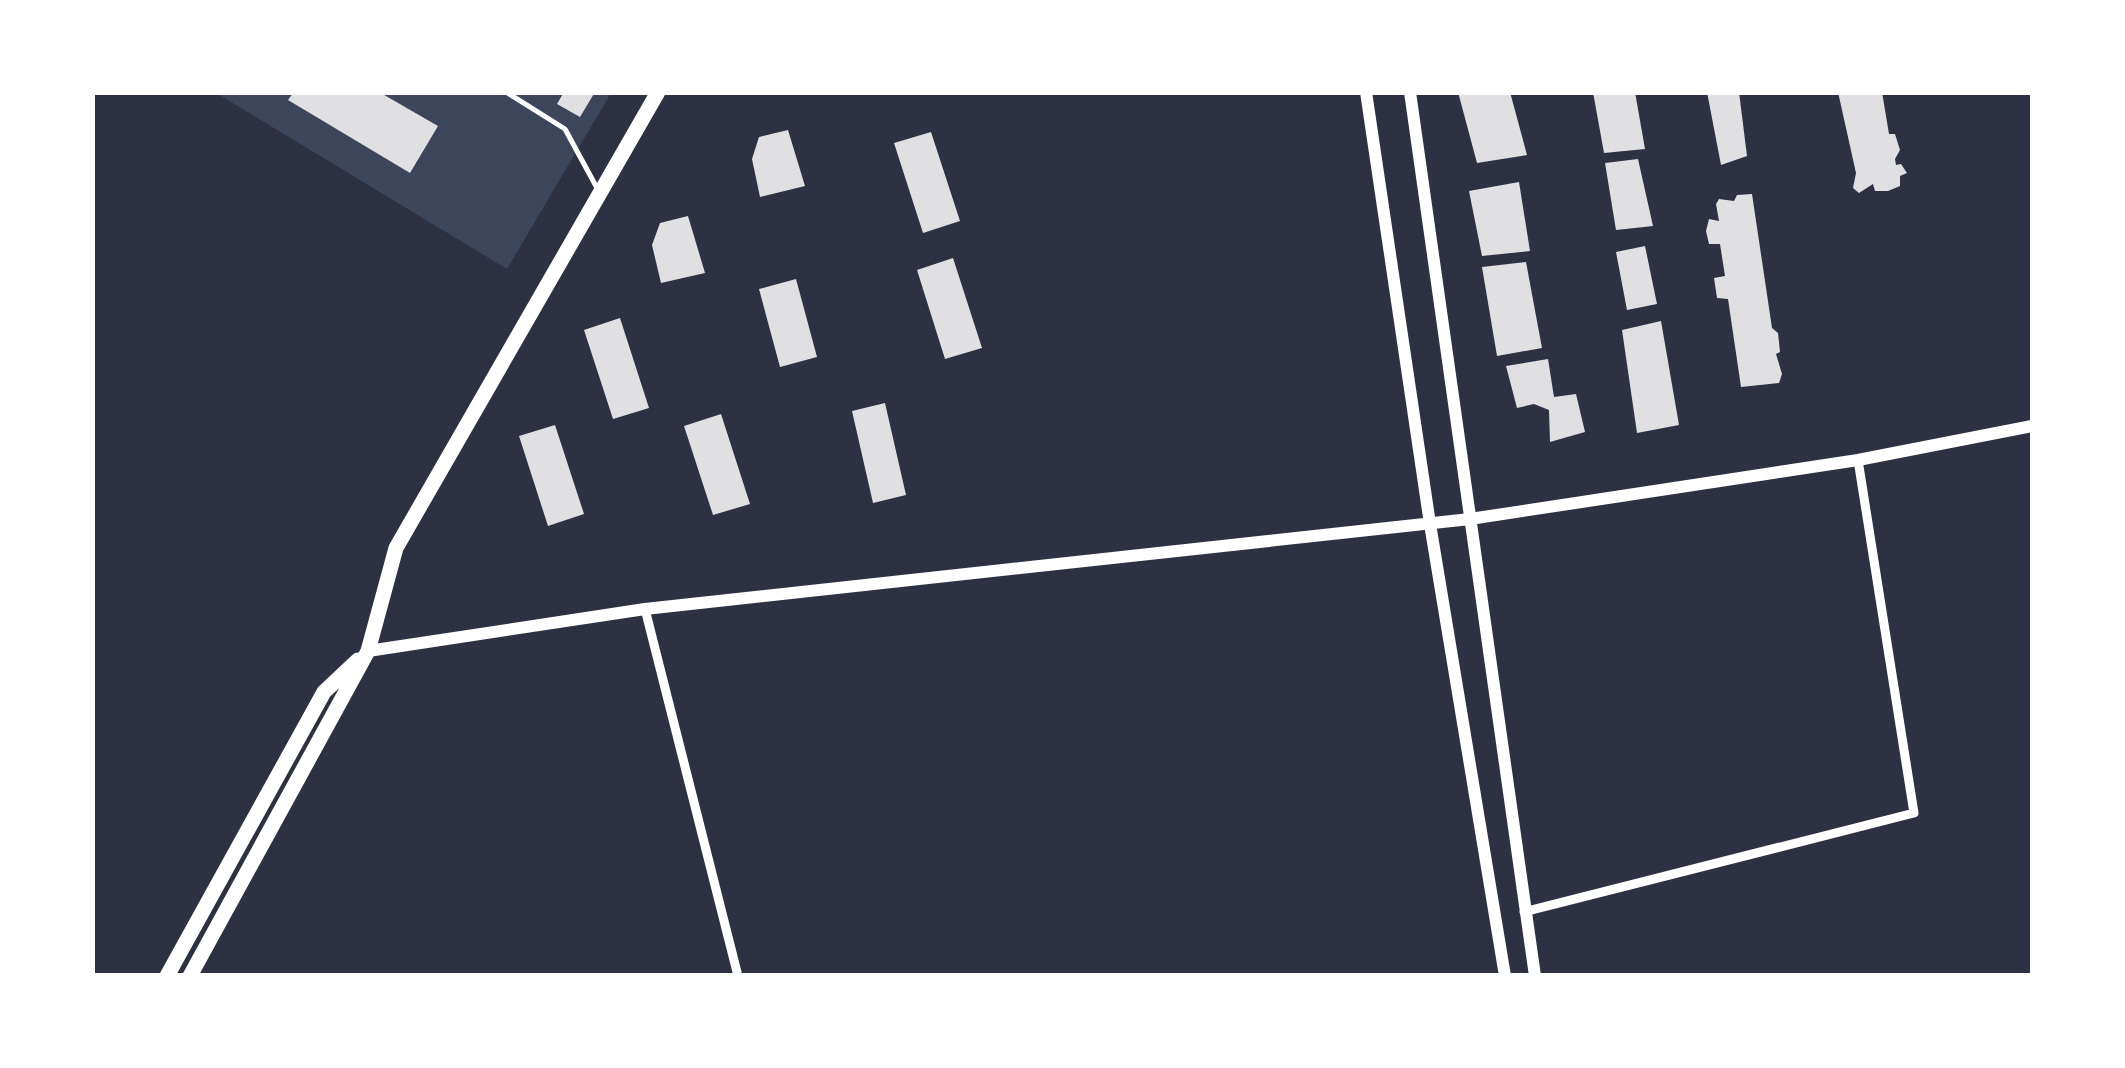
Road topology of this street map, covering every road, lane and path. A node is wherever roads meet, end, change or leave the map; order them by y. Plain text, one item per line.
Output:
1 (506, 92) edge
2 (658, 92) edge
3 (1366, 92) edge
4 (1410, 92) edge
5 (599, 192) junction
6 (2032, 426) edge
7 (1858, 460) junction
8 (1470, 520) junction
9 (1430, 524) junction
10 (645, 609) junction
11 (368, 650) junction
12 (1524, 912) junction
13 (167, 976) edge
14 (190, 976) edge
15 (738, 976) edge
16 (1505, 976) edge
17 (1535, 976) edge

1 - 5 lane
2 - 5 main road
3 - 9 main road
4 - 8 main road
5 - 11 main road
6 - 7 main road
7 - 8 main road
7 - 12 street
8 - 9 main road
8 - 12 main road
9 - 10 main road
9 - 16 main road
10 - 11 main road
10 - 15 street
11 - 13 main road
11 - 14 main road
12 - 17 main road

